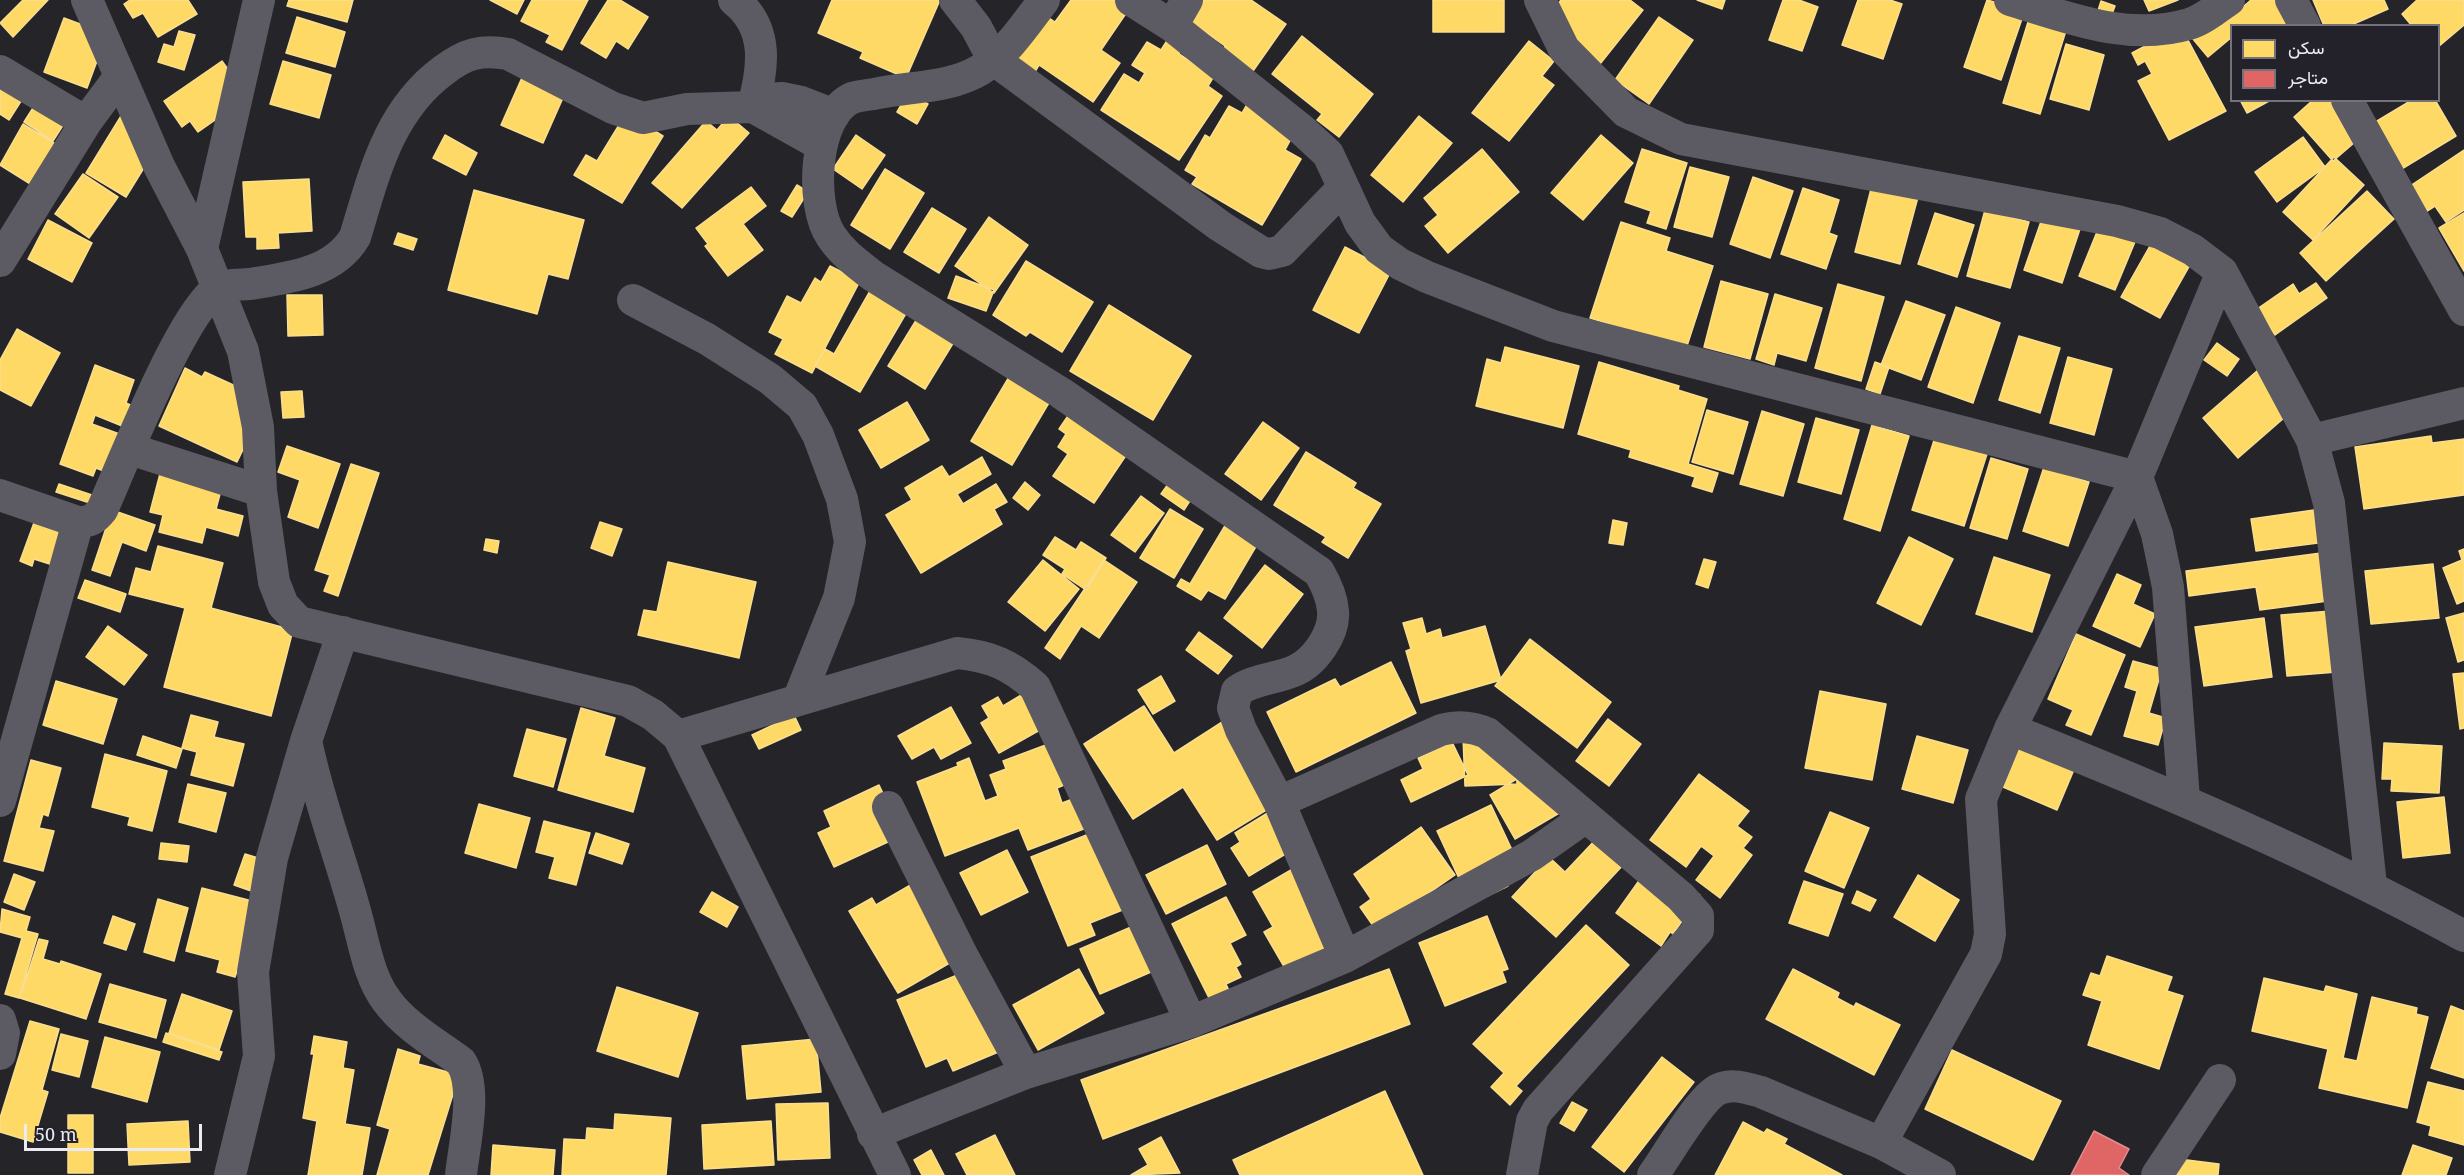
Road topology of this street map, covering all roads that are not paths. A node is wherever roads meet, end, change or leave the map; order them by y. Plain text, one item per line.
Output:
1 (87, 0) edge
2 (259, 0) edge
3 (734, 0) edge
4 (955, 0) edge
5 (1044, 0) edge
6 (1131, 0) edge
7 (1540, 0) edge
8 (2010, 0) edge
9 (2229, 0) edge
10 (2290, 0) edge
11 (1180, 13) edge
12 (2304, 24) edge
13 (993, 59) junction
14 (0, 71) edge
15 (120, 76) junction
16 (2348, 102) edge
17 (753, 107) junction
18 (834, 115) junction
19 (86, 122) junction
20 (821, 145) junction
21 (1343, 188) junction
22 (202, 249) junction
23 (0, 261) edge
24 (2222, 272) junction
25 (219, 288) junction
26 (633, 300) dead end
27 (2464, 310) edge
28 (2464, 403) edge
29 (2312, 440) junction
30 (130, 449) junction
31 (2137, 477) junction
32 (261, 491) junction
33 (0, 495) edge
34 (78, 522) junction
35 (343, 632) junction
36 (799, 698) junction
37 (2010, 729) junction
38 (678, 736) junction
39 (306, 741) junction
40 (2184, 799) junction
41 (0, 801) edge
42 (1279, 802) junction
43 (888, 807) dead end
44 (1586, 818) junction
45 (2371, 885) junction
46 (2464, 936) edge
47 (1345, 957) junction
48 (0, 1020) edge
49 (1191, 1022) junction
50 (0, 1054) edge
51 (1026, 1073) junction
52 (2220, 1080) dead end
53 (873, 1134) junction
54 (1881, 1143) junction
55 (230, 1175) edge
56 (461, 1175) edge
57 (895, 1175) edge
58 (1522, 1175) edge
59 (1653, 1175) edge
60 (1940, 1175) edge
61 (2157, 1175) edge

1 - 15 street
2 - 22 street
3 - 17 street
4 - 13 street
5 - 13 street
6 - 11 street
7 - 24 street
8 - 9 street
10 - 12 street
11 - 21 street
13 - 18 street
13 - 21 street
14 - 19 street
15 - 19 street
15 - 22 street
16 - 27 street
17 - 18 street
17 - 20 street
17 - 25 street
18 - 20 street
19 - 23 street
20 - 42 street
21 - 31 street
22 - 25 street
24 - 29 street
24 - 31 street
25 - 30 street
25 - 32 street
26 - 36 street
28 - 29 street
29 - 45 street
30 - 32 street
30 - 34 street
31 - 37 street
31 - 40 street
32 - 35 street
33 - 34 street
34 - 41 street
35 - 38 street
35 - 39 street
36 - 38 street
36 - 49 street
37 - 40 street
37 - 54 street
38 - 53 street
39 - 55 street
39 - 56 street
40 - 45 street
42 - 44 street
42 - 47 street
43 - 51 street
44 - 47 street
44 - 58 street
45 - 46 street
47 - 49 street
48 - 50 street
49 - 51 street
51 - 53 street
52 - 61 street
53 - 57 street
54 - 59 street
54 - 60 street

